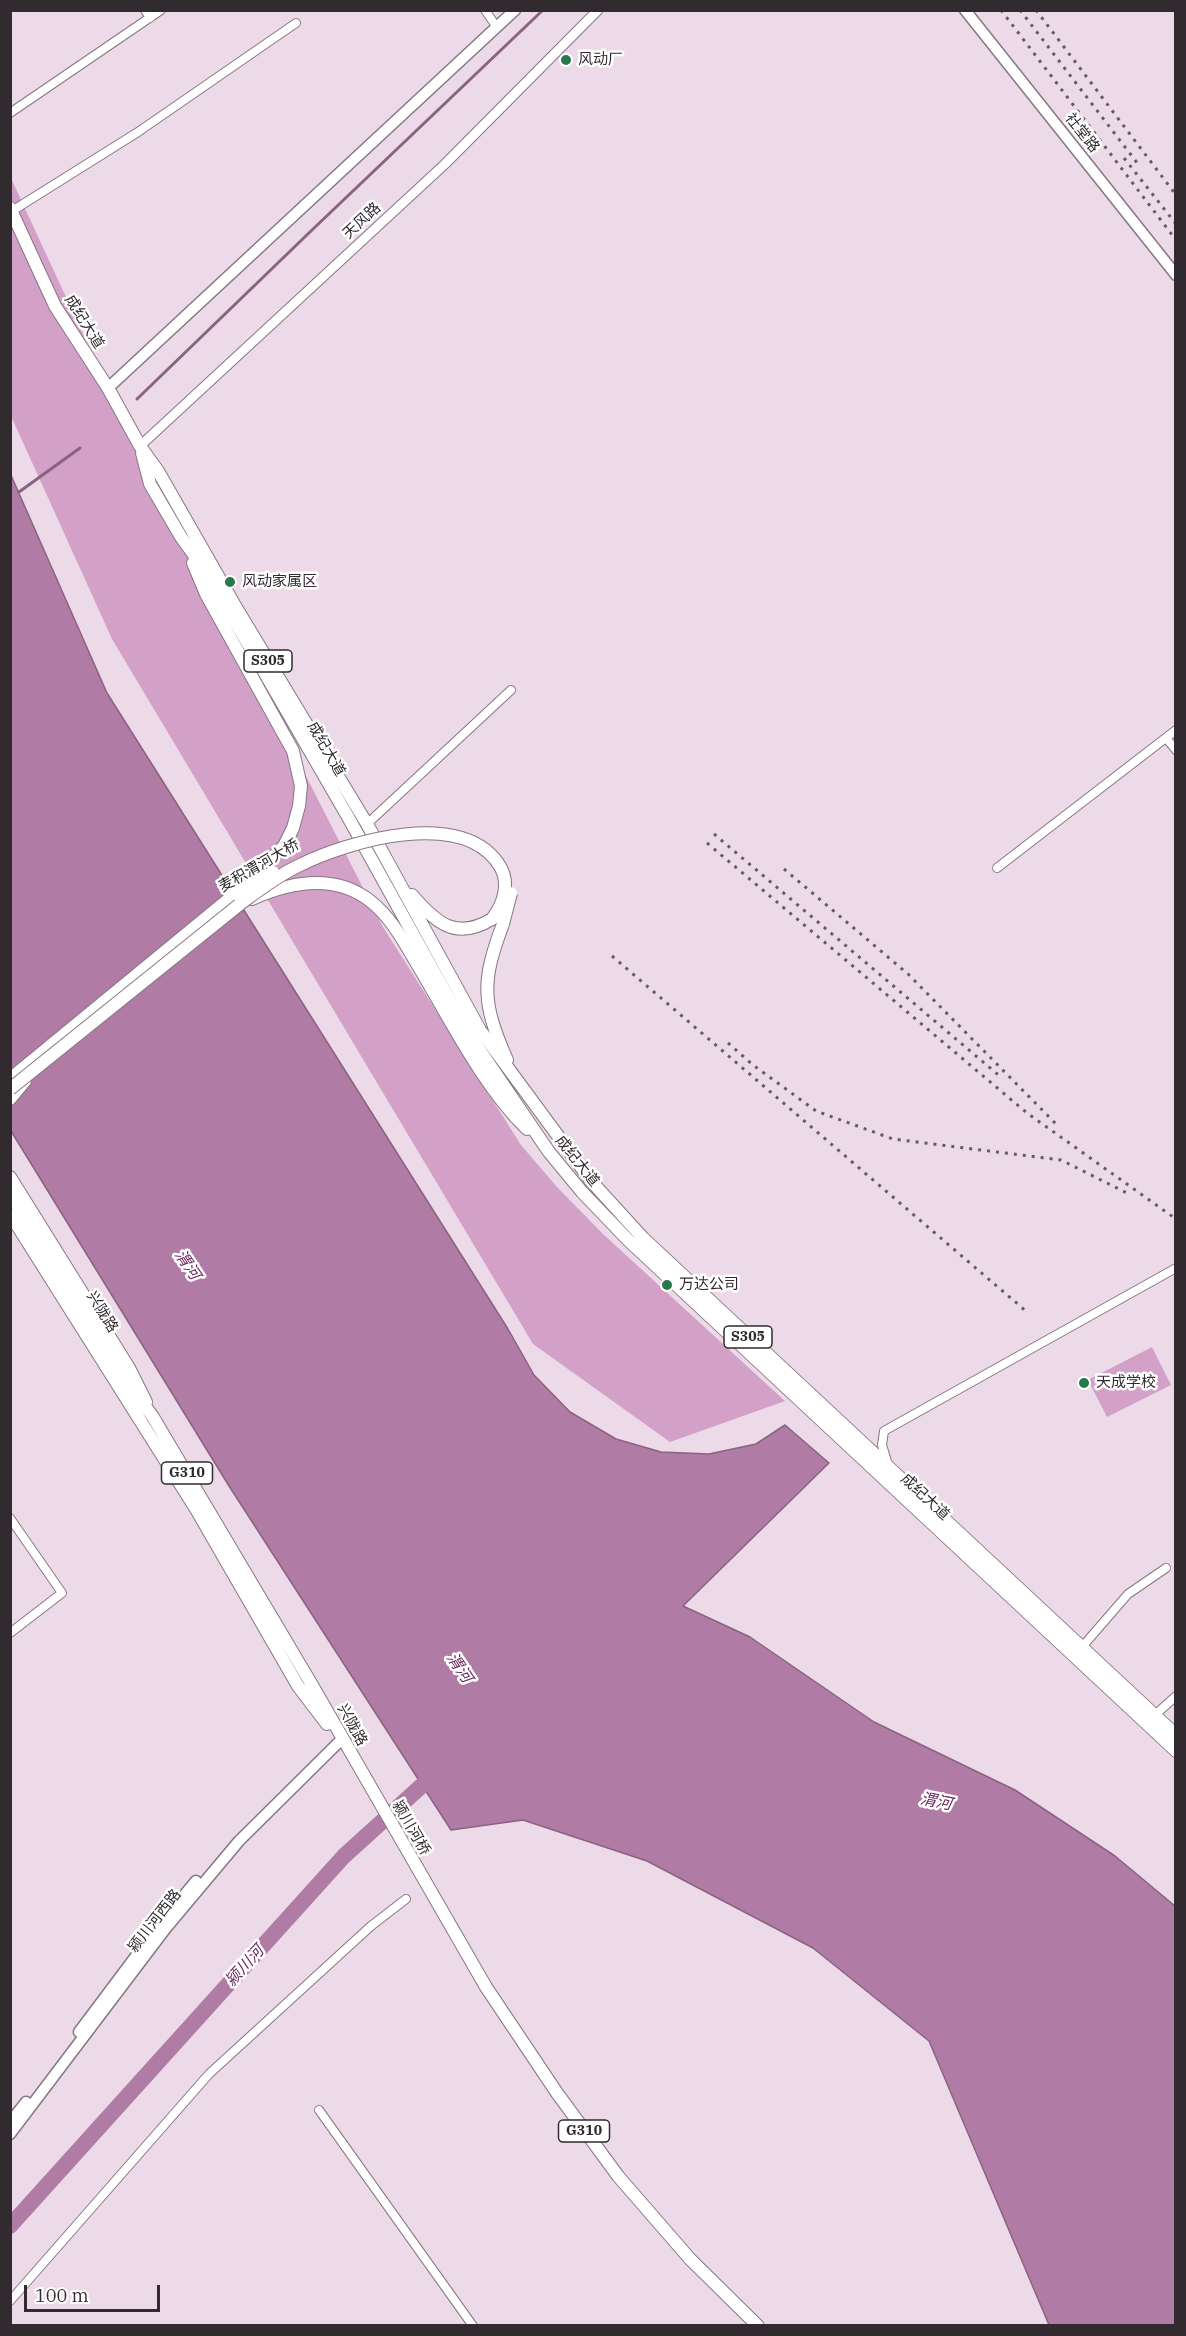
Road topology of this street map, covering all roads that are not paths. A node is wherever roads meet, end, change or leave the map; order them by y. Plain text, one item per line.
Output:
1 (145, 10) edge
2 (161, 10) edge
3 (485, 10) edge
4 (514, 10) edge
5 (598, 10) edge
6 (965, 10) edge
7 (150, 18) junction
8 (296, 23) dead end
9 (496, 26) junction
10 (10, 113) edge
11 (11, 210) edge
12 (1176, 275) edge
13 (108, 388) junction
14 (140, 446) junction
15 (181, 537) junction
16 (511, 690) dead end
17 (1176, 730) edge
18 (1166, 738) junction
19 (1176, 750) edge
20 (367, 824) junction
21 (998, 868) dead end
22 (396, 876) junction
23 (238, 899) junction
24 (497, 921) junction
25 (29, 1069) junction
26 (10, 1078) edge
27 (517, 1083) junction
28 (10, 1089) edge
29 (10, 1099) edge
30 (549, 1152) junction
31 (10, 1177) edge
32 (10, 1193) edge
33 (10, 1214) edge
34 (1176, 1268) edge
35 (153, 1417) junction
36 (888, 1466) junction
37 (10, 1518) edge
38 (1166, 1568) dead end
39 (10, 1633) edge
40 (1082, 1647) junction
41 (1176, 1696) edge
42 (1155, 1715) junction
43 (1176, 1735) edge
44 (338, 1739) junction
45 (1176, 1751) edge
46 (353, 1759) junction
47 (406, 1899) dead end
48 (319, 2110) dead end
49 (10, 2122) edge
50 (10, 2134) edge
51 (10, 2301) edge
52 (473, 2325) edge
53 (758, 2325) edge

1 - 7 street
2 - 7 street
3 - 9 street
4 - 9 main road
5 - 14 street, 天风路
6 - 12 main road, 社堂路
7 - 10 street
8 - 11 street
9 - 13 main road
11 - 13 main road, 成纪大道 / S305
13 - 14 main road, 成纪大道 / S305
14 - 15 main road, 成纪大道
14 - 20 main road, 成纪大道 / S305
15 - 23 main road, bridge
15 - 30 main road, 成纪大道
16 - 20 street
17 - 18 street
18 - 19 street
18 - 21 street
20 - 22 main road, 成纪大道 / S305
22 - 24 main road
22 - 27 main road, 成纪大道 / S305
23 - 24 main road, 麦积渭河大桥, bridge
23 - 25 main road, 麦积渭河大桥
23 - 30 main road, bridge
24 - 27 main road, 麦积渭河大桥
25 - 26 main road
25 - 28 main road, 麦积渭河大桥, bridge
25 - 29 main road, bridge
27 - 36 main road, 成纪大道 / S305
30 - 45 main road, 成纪大道
31 - 35 main road
32 - 35 main road, 兴陇路 / G310
33 - 44 main road, 兴陇路
34 - 36 street
35 - 46 main road, 兴陇路 / G310
36 - 40 main road, 成纪大道 / S305
37 - 39 street
38 - 40 street
40 - 42 main road, 成纪大道 / S305
41 - 42 street
42 - 43 main road, 成纪大道 / S305
44 - 46 main road, 兴陇路
44 - 49 main road, 颍川河西路
44 - 50 main road, 颍川河西路
46 - 53 main road, 颍川河桥 / G310
47 - 51 street
48 - 52 street

